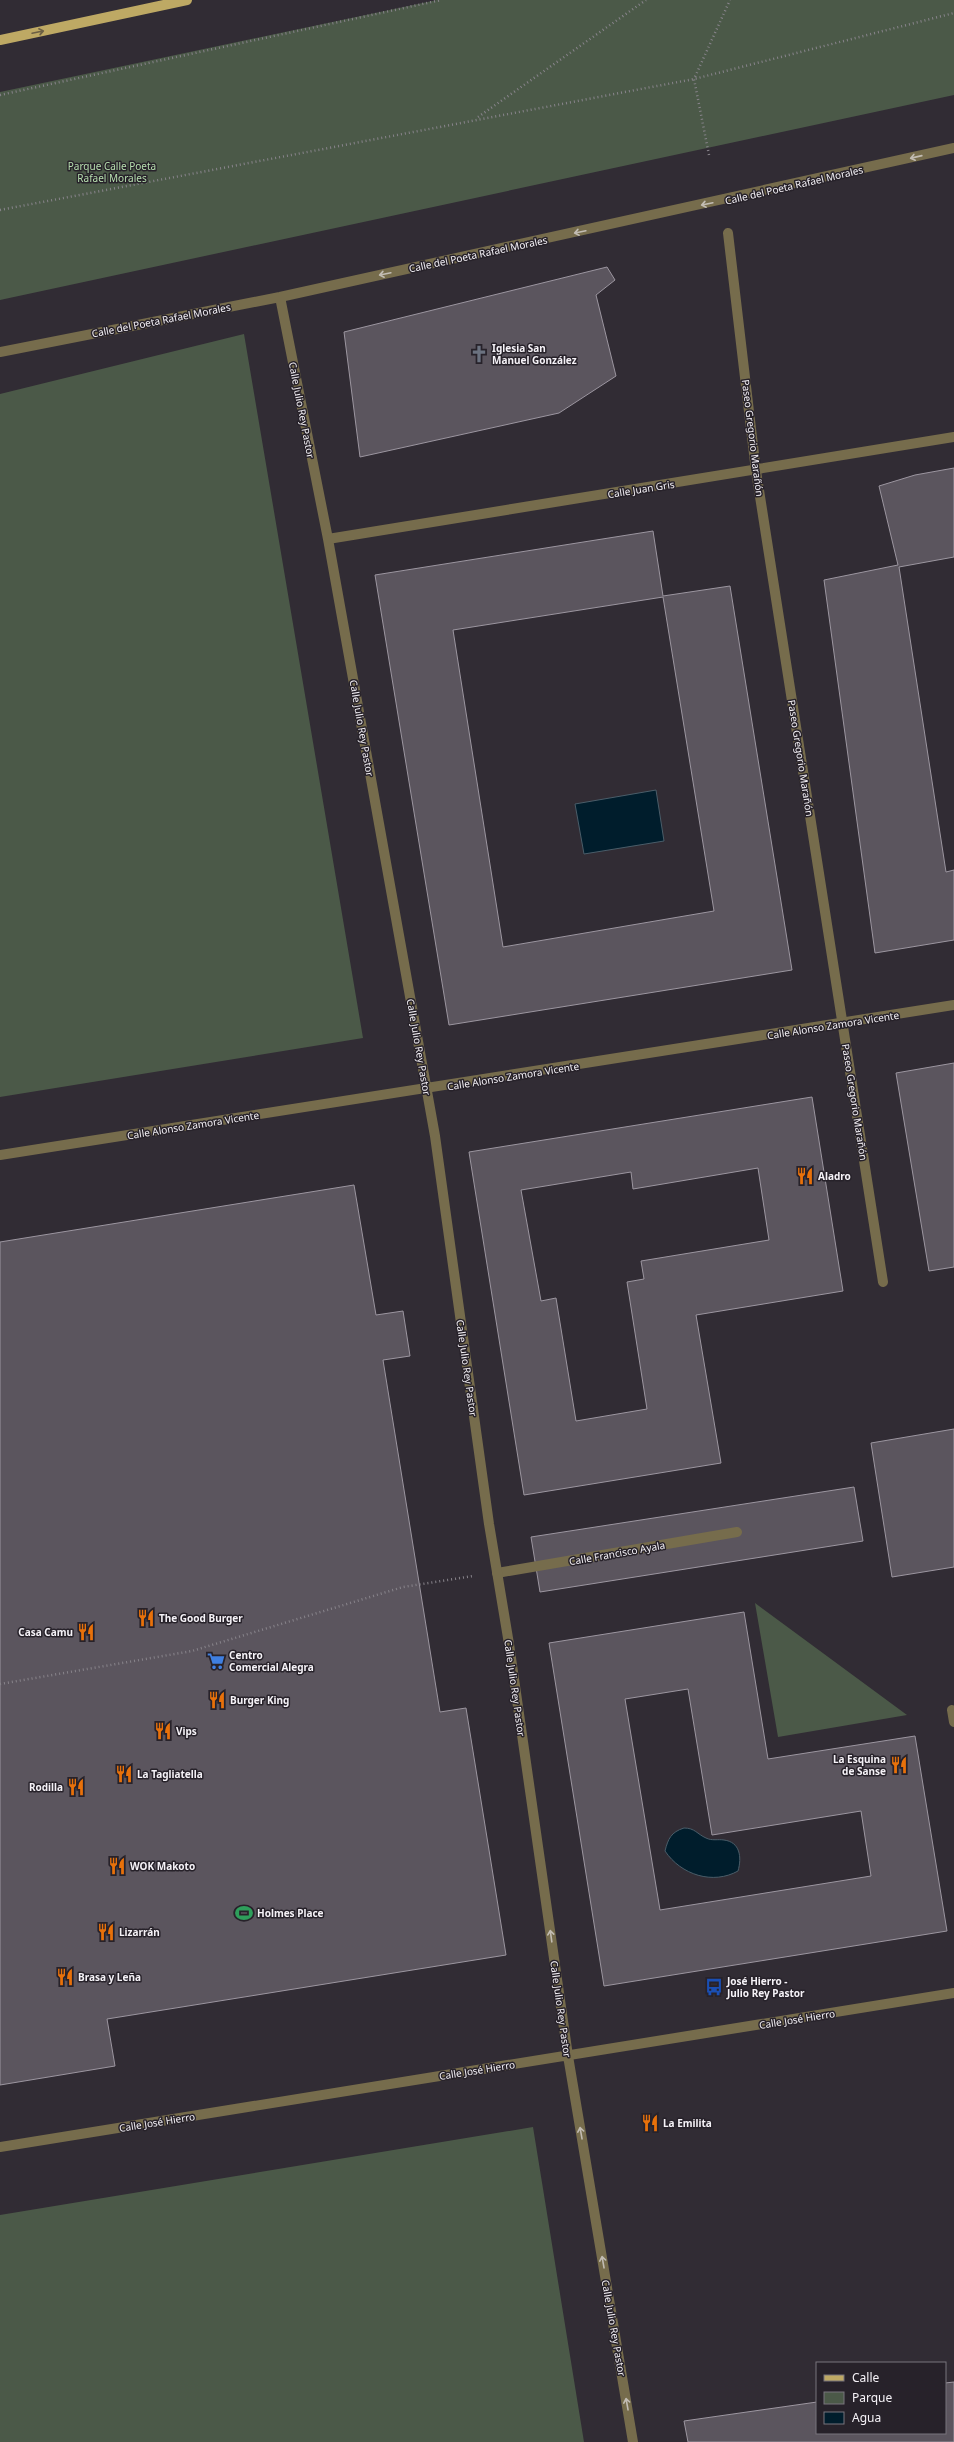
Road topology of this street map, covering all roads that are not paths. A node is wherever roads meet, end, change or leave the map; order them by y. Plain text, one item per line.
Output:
1 (187, 0) edge
2 (0, 40) edge
3 (954, 148) edge
4 (728, 233) dead end
5 (280, 297) junction
6 (0, 352) edge
7 (954, 437) edge
8 (756, 470) junction
9 (328, 539) junction
10 (954, 1005) edge
11 (842, 1024) junction
12 (426, 1089) junction
13 (0, 1155) edge
14 (883, 1282) dead end
15 (737, 1532) dead end
16 (497, 1573) junction
17 (952, 1710) dead end
18 (954, 1722) edge
19 (954, 1993) edge
20 (568, 2056) junction
21 (0, 2147) edge
22 (633, 2442) edge

2 -> 1 main road
3 -> 5 street, Calle del Poeta Rafael Morales
4 - 8 street, Paseo Gregorio Marañón
5 - 6 street, Calle del Poeta Rafael Morales
5 - 9 street, Calle Julio Rey Pastor
7 - 8 street, Calle Juan Gris
8 - 9 street, Calle Juan Gris
8 - 11 street, Paseo Gregorio Marañón
9 - 12 street, Calle Julio Rey Pastor
10 - 11 street, Calle Alonso Zamora Vicente
11 - 12 street, Calle Alonso Zamora Vicente
11 - 14 street, Paseo Gregorio Marañón
12 - 13 street, Calle Alonso Zamora Vicente
12 - 16 street, Calle Julio Rey Pastor
15 - 16 street, Calle Francisco Ayala
20 -> 16 street, Calle Julio Rey Pastor
17 - 18 street
19 - 20 street, Calle José Hierro
20 - 21 street, Calle José Hierro
22 -> 20 street, Calle Julio Rey Pastor

